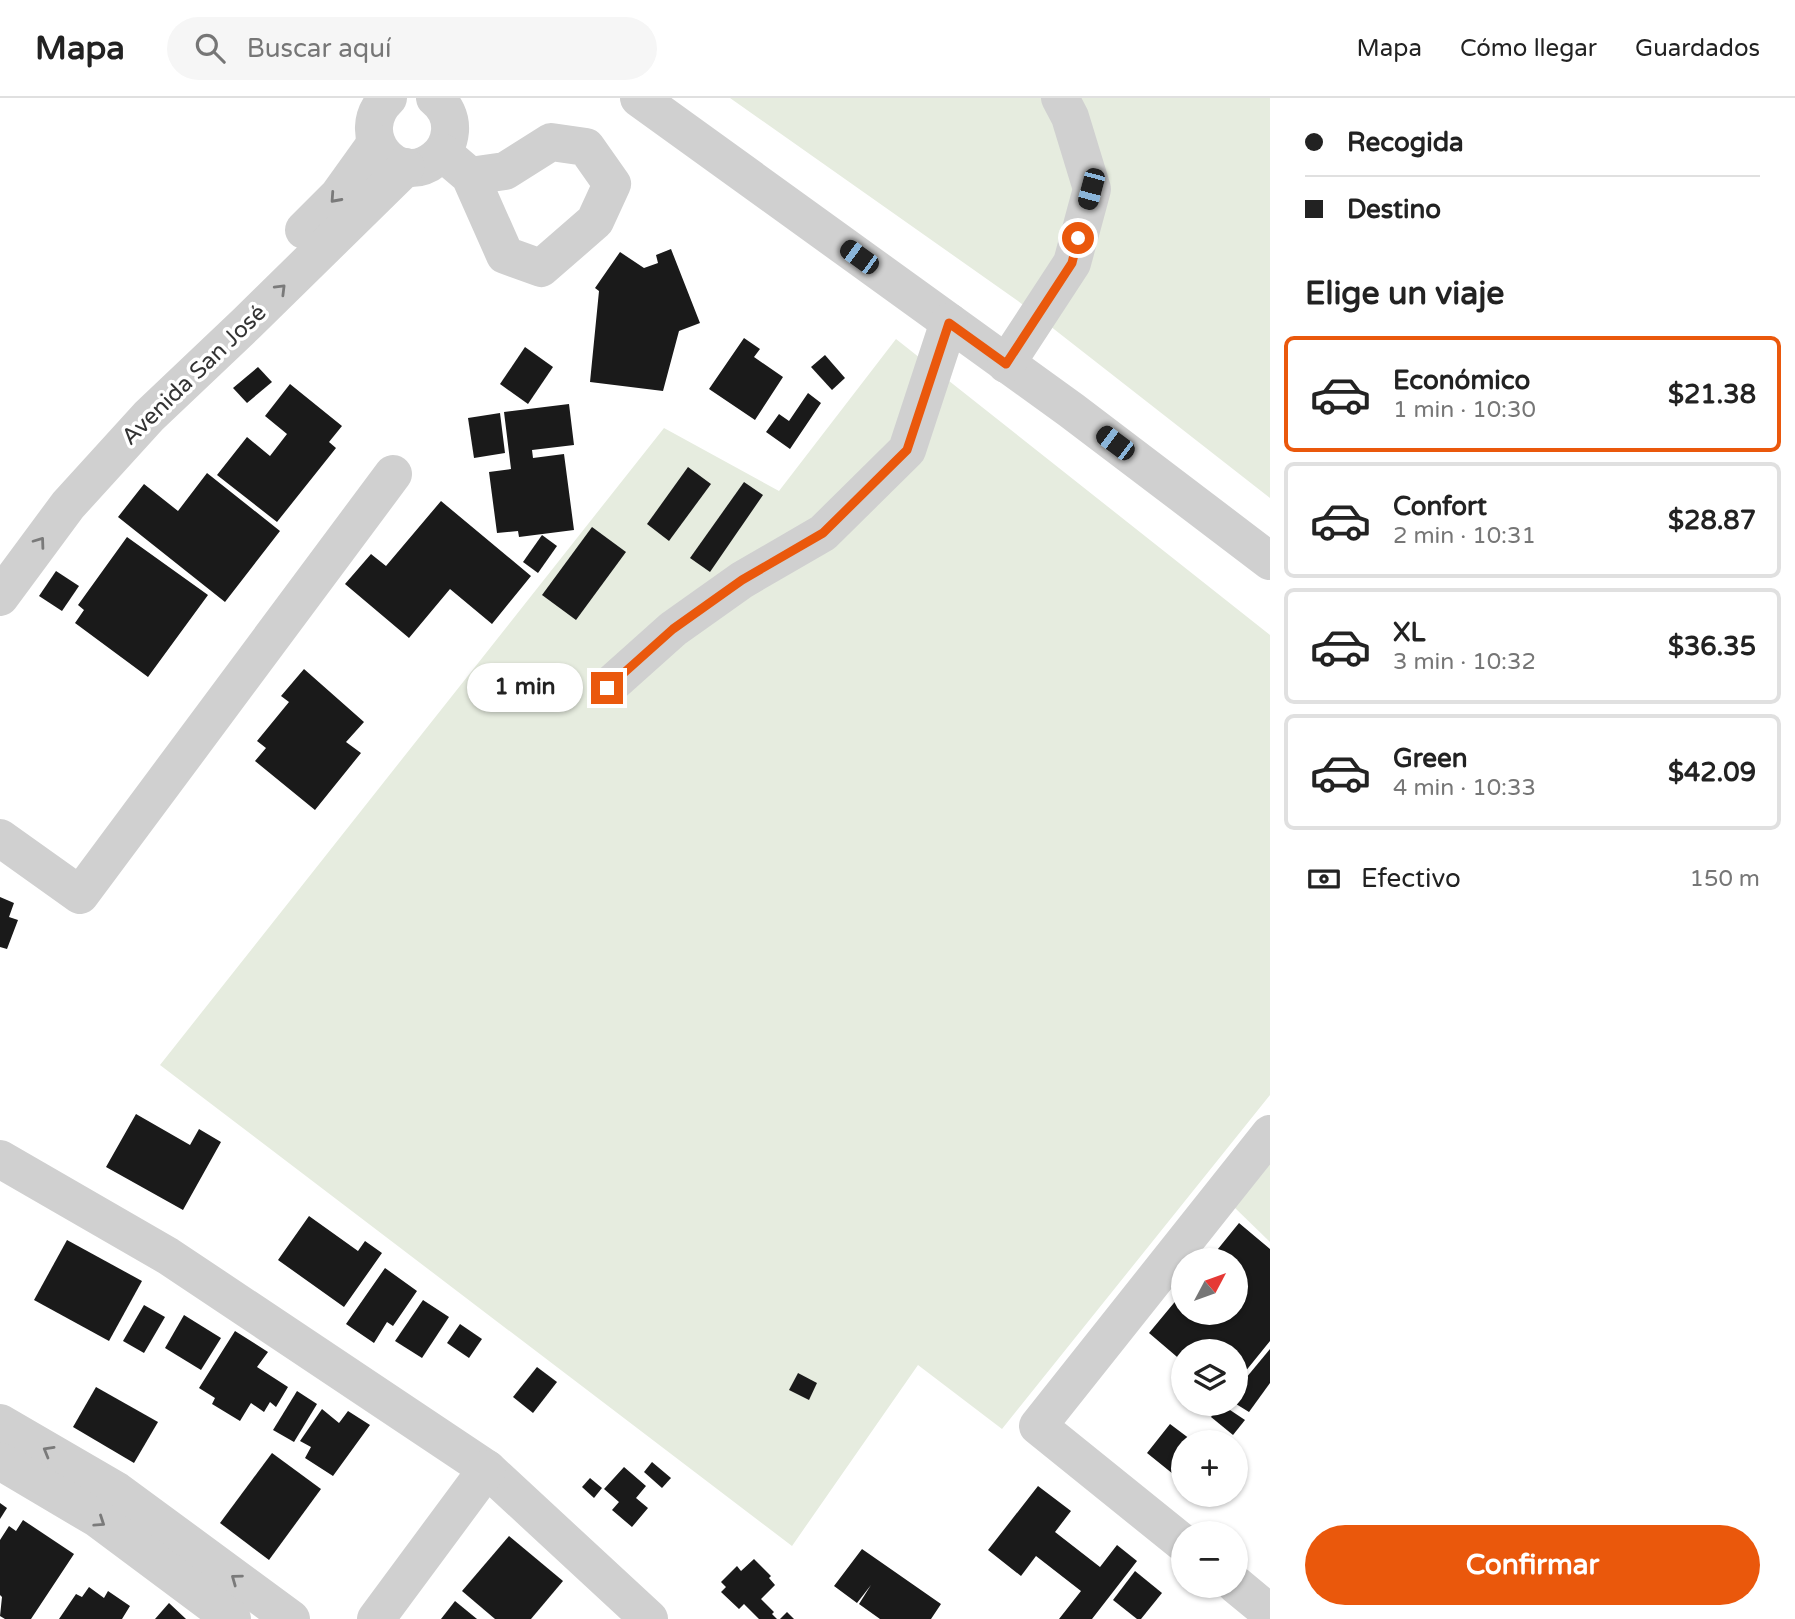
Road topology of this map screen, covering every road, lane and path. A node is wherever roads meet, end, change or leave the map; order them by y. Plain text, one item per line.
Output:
1 (388, 98) edge
2 (639, 98) edge
3 (1060, 98) edge
4 (447, 103) edge
5 (376, 143) junction
6 (406, 167) junction
7 (949, 323) junction
8 (1006, 364) junction
9 (393, 474) dead end
10 (0, 553) edge
11 (1269, 561) edge
12 (0, 597) edge
13 (607, 688) dead end
14 (0, 838) edge
15 (1270, 1134) edge
16 (0, 1159) edge
17 (0, 1423) edge
18 (0, 1461) edge
19 (487, 1469) junction
20 (1171, 1533) edge
21 (1248, 1596) edge
22 (1270, 1614) edge
23 (232, 1619) edge
24 (291, 1619) edge
25 (376, 1619) edge
26 (649, 1619) edge

1 - 5 street
2 - 7 street
3 - 8 street
4 - 6 street
5 - 6 street
5 -> 10 street, Avenida San José
12 -> 6 street, Avenida San José
7 - 8 street
7 - 13 street
8 - 11 street
9 - 14 street
15 - 20 street
16 - 19 street
24 -> 17 street
18 -> 23 street
19 - 25 street
19 - 26 street
21 - 22 street

